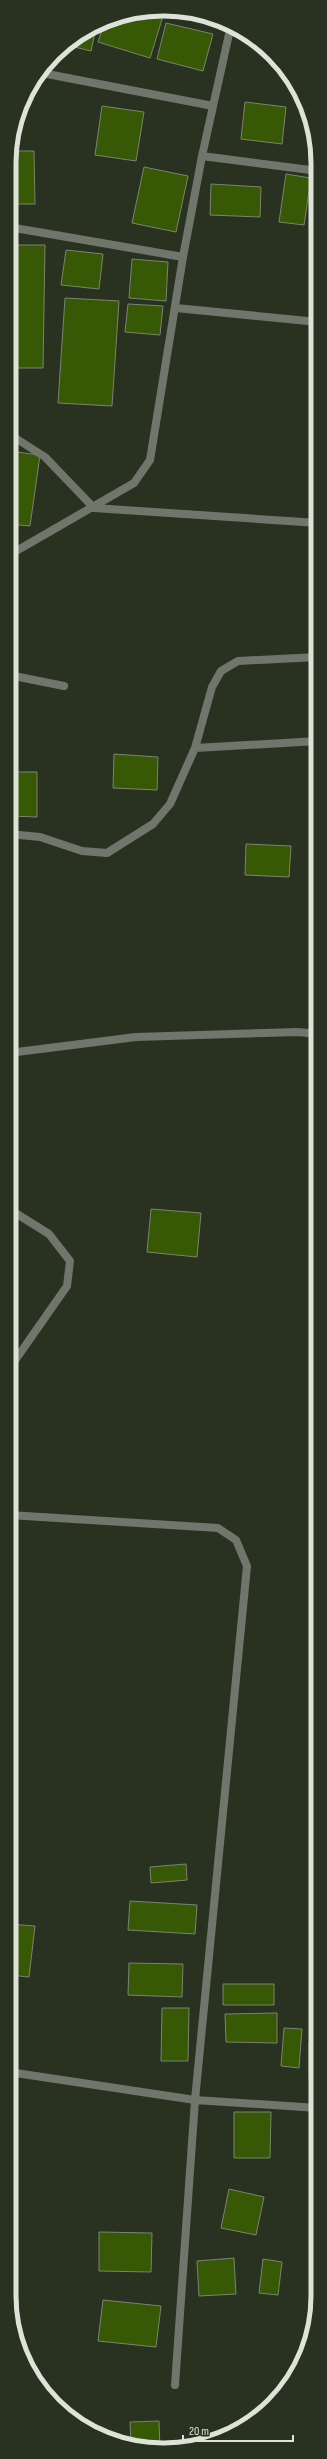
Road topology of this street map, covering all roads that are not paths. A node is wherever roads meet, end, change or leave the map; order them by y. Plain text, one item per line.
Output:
1 (230, 31) edge
2 (46, 74) edge
3 (213, 106) junction
4 (202, 156) junction
5 (311, 170) edge
6 (16, 228) edge
7 (183, 257) junction
8 (176, 308) junction
9 (311, 321) edge
10 (16, 438) edge
11 (94, 508) junction
12 (311, 523) edge
13 (16, 551) edge
14 (311, 657) edge
15 (16, 676) edge
16 (64, 686) dead end
17 (311, 742) edge
18 (195, 748) junction
19 (16, 835) edge
20 (311, 1033) edge
21 (16, 1052) edge
22 (16, 1213) edge
23 (16, 1359) edge
24 (16, 1515) edge
25 (16, 2073) edge
26 (195, 2100) junction
27 (311, 2108) edge
28 (175, 2385) dead end

1 - 3 street
2 - 3 street
3 - 4 street
4 - 5 street
4 - 7 street
6 - 7 street
7 - 8 street
8 - 9 street
8 - 11 street
10 - 11 street
11 - 12 street
11 - 13 street
14 - 18 street
15 - 16 street
17 - 18 street
18 - 19 street
20 - 21 street
22 - 23 street
24 - 26 street
25 - 26 street
26 - 27 street
26 - 28 street

